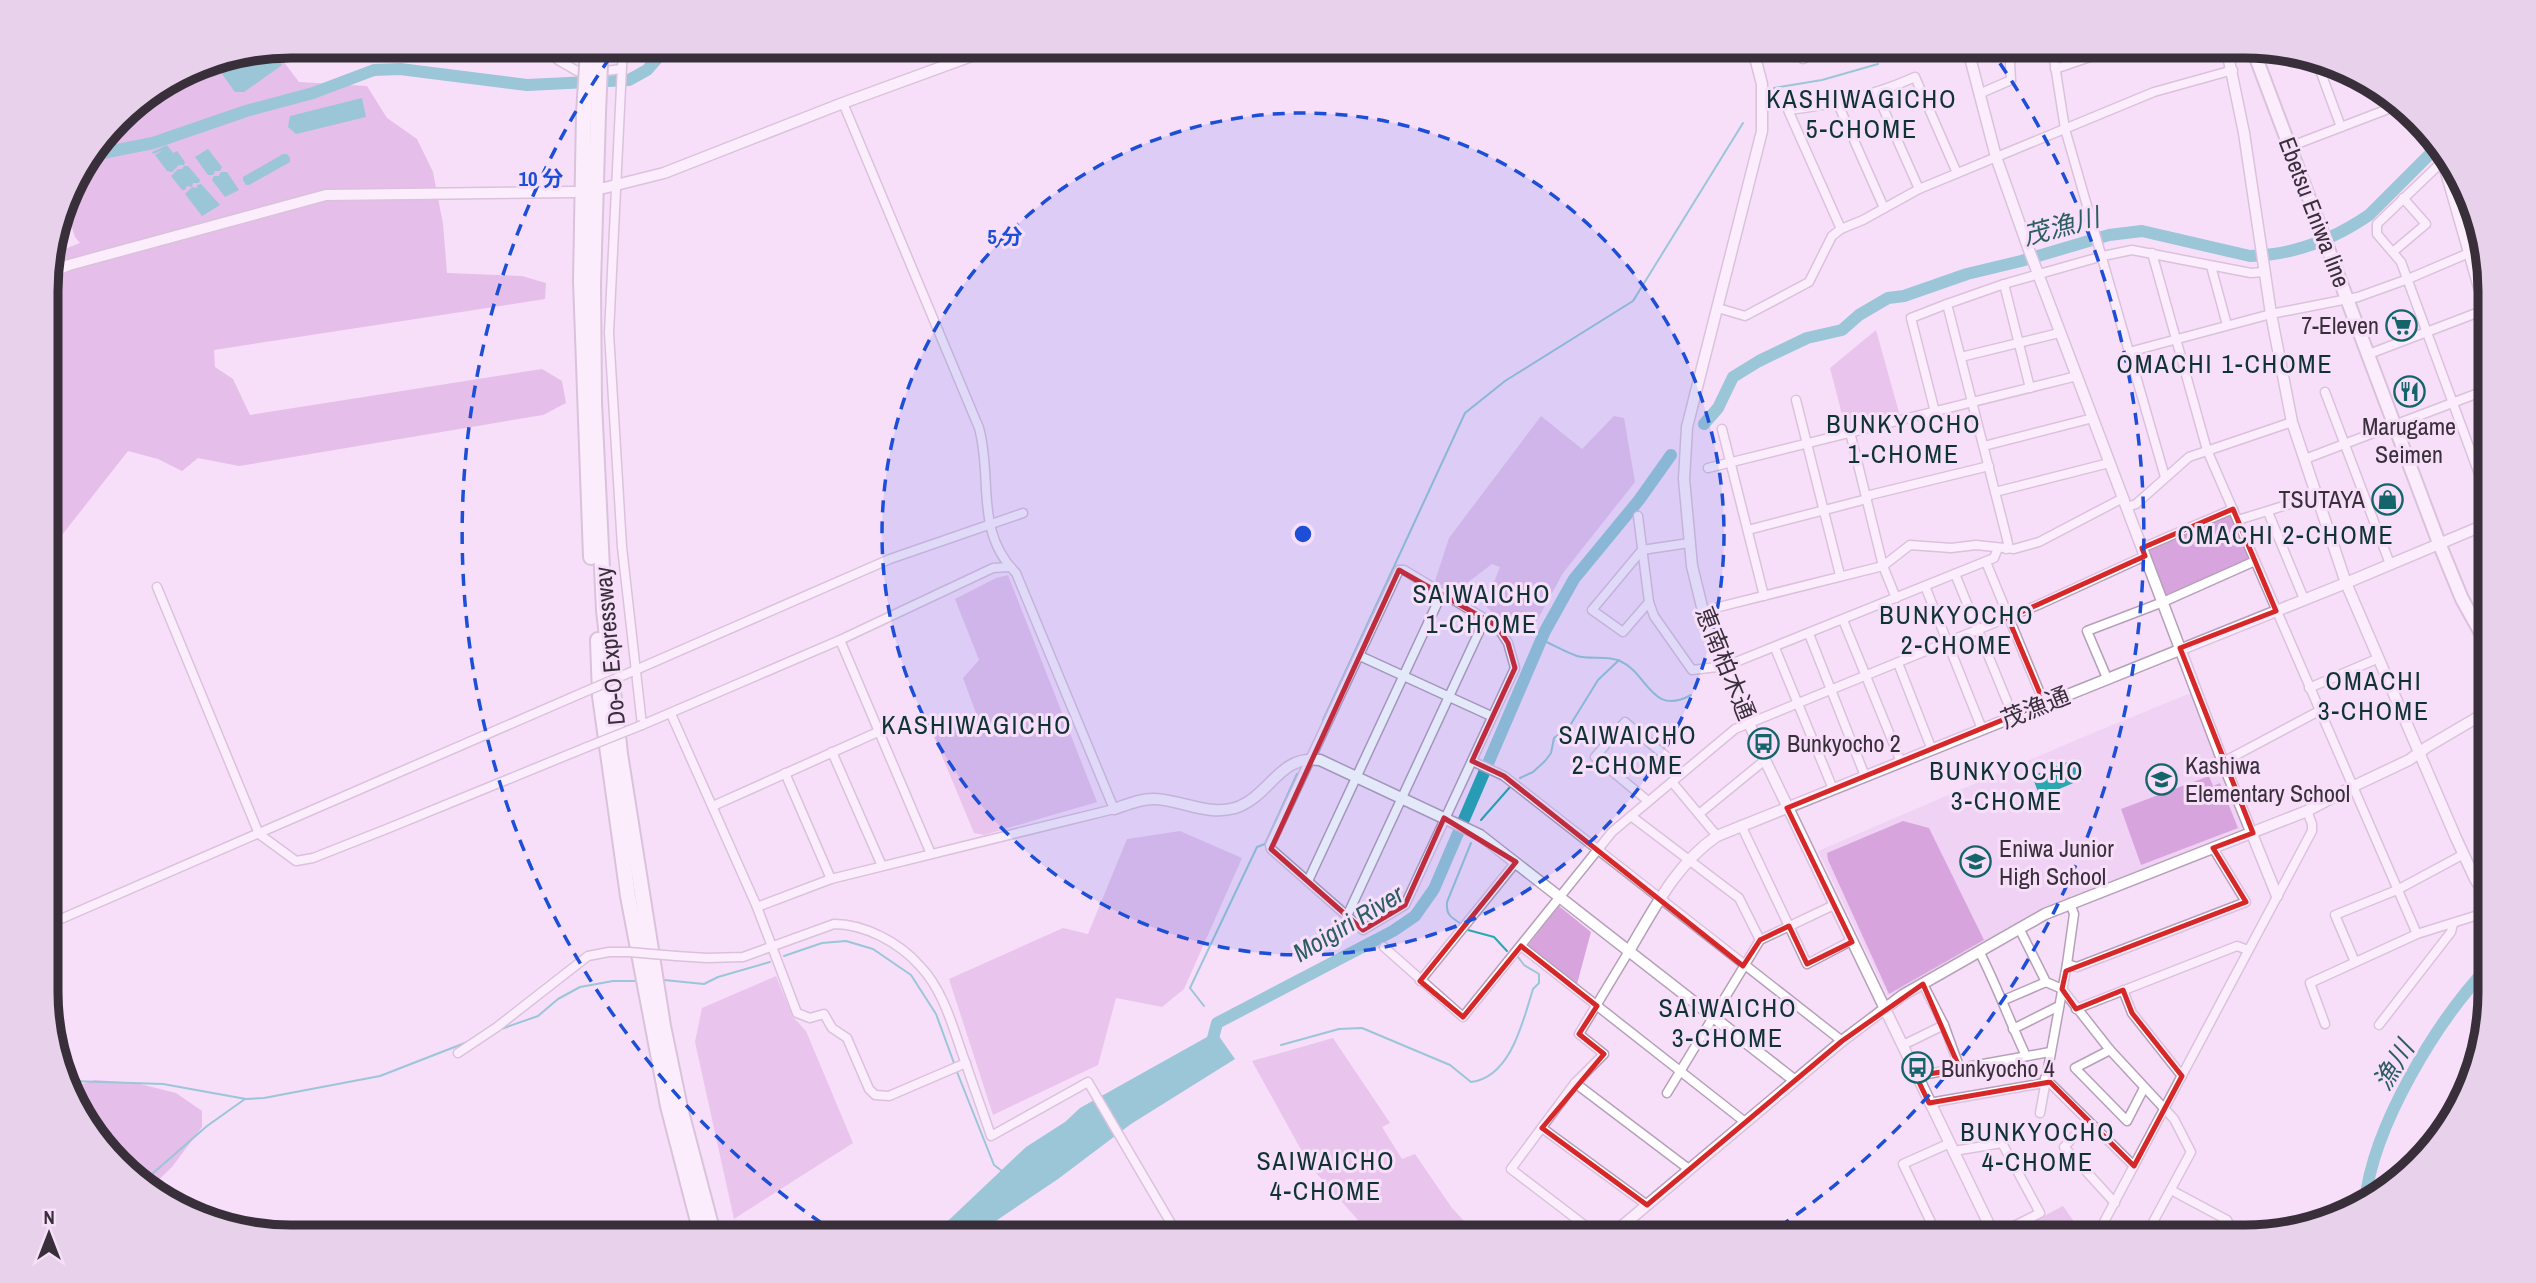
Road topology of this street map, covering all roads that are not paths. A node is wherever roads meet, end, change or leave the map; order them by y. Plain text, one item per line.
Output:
1 (556, 58) edge
2 (591, 58) edge
3 (596, 58) edge
4 (622, 58) edge
5 (956, 58) edge
6 (1755, 58) edge
7 (1970, 58) edge
8 (2010, 58) edge
9 (2054, 58) edge
10 (2087, 58) edge
11 (2230, 58) edge
12 (2256, 58) edge
13 (592, 68) junction
14 (621, 69) junction
15 (2055, 69) junction
16 (2233, 70) junction
17 (2320, 70) edge
18 (1875, 92) junction
19 (1979, 94) junction
20 (843, 103) junction
21 (1838, 104) junction
22 (2390, 108) edge
23 (591, 113) junction
24 (2341, 127) junction
25 (2065, 129) junction
26 (2290, 147) junction
27 (1996, 157) junction
28 (2440, 164) edge
29 (1957, 173) junction
30 (618, 185) junction
31 (604, 188) dead end
32 (1919, 189) junction
33 (2455, 191) edge
34 (574, 192) dead end
35 (2403, 198) junction
36 (1884, 208) junction
37 (1840, 229) junction
38 (2394, 251) junction
39 (2474, 251) edge
40 (2102, 253) junction
41 (2152, 253) junction
42 (2468, 254) junction
43 (2211, 266) junction
44 (2264, 268) junction
45 (59, 270) edge
46 (2036, 270) junction
47 (2407, 279) junction
48 (2477, 283) edge
49 (2004, 284) junction
50 (2348, 299) junction
51 (1947, 304) junction
52 (1718, 308) junction
53 (2478, 312) edge
54 (2271, 314) junction
55 (2227, 325) junction
56 (2059, 333) junction
57 (2427, 333) junction
58 (2175, 340) junction
59 (2018, 342) junction
60 (2129, 352) junction
61 (2369, 354) junction
62 (1961, 357) junction
63 (2077, 376) junction
64 (2031, 388) junction
65 (2325, 392) dead end
66 (2478, 393) edge
67 (1796, 400) dead end
68 (1972, 402) junction
69 (2452, 402) junction
70 (1935, 412) junction
71 (2093, 418) junction
72 (2292, 422) junction
73 (2396, 425) junction
74 (1722, 429) dead end
75 (1850, 432) junction
76 (1806, 444) junction
77 (2344, 445) junction
78 (1983, 446) junction
79 (2207, 450) junction
80 (2305, 459) junction
81 (2109, 463) junction
82 (1732, 464) junction
83 (1989, 466) junction
84 (1708, 468) dead end
85 (2478, 472) edge
86 (2165, 477) junction
87 (1995, 492) junction
88 (2316, 496) junction
89 (1867, 498) junction
90 (2125, 503) junction
91 (2233, 509) junction
92 (1824, 510) junction
93 (2268, 512) junction
94 (1023, 513) dead end
95 (1638, 516) dead end
96 (2238, 520) junction
97 (989, 525) junction
98 (2478, 528) edge
99 (1748, 530) junction
100 (1689, 542) junction
101 (2439, 544) junction
102 (2002, 549) junction
103 (1642, 551) junction
104 (2144, 552) junction
105 (2255, 561) junction
106 (1986, 562) junction
107 (2390, 564) junction
108 (1883, 566) junction
109 (1009, 567) junction
110 (1955, 574) junction
111 (1840, 576) junction
112 (2346, 583) junction
113 (1925, 586) junction
114 (157, 587) dead end
115 (1441, 593) junction
116 (1764, 596) junction
117 (1896, 598) junction
118 (2304, 599) junction
119 (1649, 602) junction
120 (2163, 602) junction
121 (1703, 611) junction
122 (2276, 611) junction
123 (2008, 618) junction
124 (1485, 619) junction
125 (1843, 620) junction
126 (2478, 628) edge
127 (1979, 629) junction
128 (1809, 634) junction
129 (840, 640) junction
130 (1947, 643) junction
131 (1775, 648) junction
132 (2180, 648) junction
133 (1360, 656) junction
134 (2379, 658) junction
135 (1898, 663) junction
136 (1726, 667) junction
137 (633, 671) junction
138 (1867, 675) junction
139 (1404, 676) junction
140 (2107, 678) junction
141 (2309, 688) junction
142 (1832, 690) junction
143 (1450, 697) junction
144 (1798, 703) junction
145 (2044, 703) junction
146 (2319, 711) junction
147 (671, 714) junction
148 (1491, 716) junction
149 (2013, 716) junction
150 (2478, 717) edge
151 (1750, 723) junction
152 (642, 725) junction
153 (1982, 729) junction
154 (880, 731) junction
155 (1931, 750) junction
156 (832, 752) junction
157 (2420, 753) junction
158 (1310, 759) junction
159 (1765, 760) junction
160 (1474, 762) junction
161 (1901, 762) junction
162 (2223, 762) junction
163 (1682, 773) junction
164 (785, 774) junction
165 (1865, 776) junction
166 (1357, 778) junction
167 (1672, 782) junction
168 (2351, 787) junction
169 (1833, 789) junction
170 (1402, 798) junction
171 (1648, 801) junction
172 (713, 806) junction
173 (1114, 808) junction
174 (1787, 808) junction
175 (2307, 811) junction
176 (1699, 814) junction
177 (1631, 816) junction
178 (1447, 820) junction
179 (1741, 825) junction
180 (2253, 833) junction
181 (259, 834) junction
182 (1717, 836) junction
183 (2213, 848) junction
184 (1597, 851) junction
185 (931, 854) junction
186 (2464, 855) junction
187 (1689, 858) junction
188 (1516, 862) junction
189 (882, 866) junction
190 (831, 879) junction
191 (1308, 881) junction
192 (2478, 883) edge
193 (2397, 890) junction
194 (2277, 896) junction
195 (1560, 897) junction
196 (1660, 900) junction
197 (2070, 903) junction
198 (1834, 905) junction
199 (757, 907) junction
200 (2478, 915) edge
201 (1347, 916) junction
202 (58, 920) edge
203 (2453, 924) junction
204 (1789, 926) junction
205 (2019, 928) junction
206 (2417, 934) junction
207 (1760, 940) junction
208 (1851, 942) junction
209 (772, 946) junction
210 (1521, 946) junction
211 (1384, 947) dead end
212 (2248, 950) junction
213 (1629, 951) junction
214 (1979, 951) junction
215 (2355, 962) junction
216 (2067, 964) junction
217 (1744, 966) junction
218 (1420, 981) junction
219 (2046, 982) junction
220 (1923, 984) junction
221 (2062, 989) junction
222 (2123, 990) junction
223 (2004, 1000) junction
224 (1597, 1006) junction
225 (2059, 1006) junction
226 (1885, 1008) junction
227 (2076, 1009) junction
228 (1713, 1016) junction
229 (2325, 1024) dead end
230 (2379, 1025) dead end
231 (1944, 1026) junction
232 (2013, 1029) junction
233 (1842, 1041) junction
234 (1903, 1045) junction
235 (2110, 1051) junction
236 (2050, 1052) junction
237 (458, 1053) dead end
238 (2026, 1056) junction
239 (959, 1066) junction
240 (1960, 1069) junction
241 (1681, 1071) junction
242 (1916, 1076) junction
243 (2182, 1076) junction
244 (1794, 1080) junction
245 (2045, 1080) junction
246 (1575, 1083) junction
247 (2144, 1088) junction
248 (1667, 1093) dead end
249 (1929, 1103) junction
250 (2164, 1110) junction
251 (2040, 1113) dead end
252 (1745, 1122) junction
253 (2088, 1122) junction
254 (1542, 1128) junction
255 (1952, 1147) junction
256 (2134, 1166) junction
257 (1690, 1170) junction
258 (2171, 1190) junction
259 (2115, 1203) junction
260 (1647, 1205) junction
261 (699, 1225) edge
262 (712, 1225) edge
263 (1172, 1225) edge
264 (1584, 1225) edge
265 (1623, 1225) edge
266 (1932, 1225) edge
267 (1988, 1225) edge
268 (2017, 1225) edge
269 (2103, 1225) edge
270 (2152, 1225) edge
271 (2230, 1225) edge

1 - 13 street
2 - 13 highway, Do-O Expressway
3 - 13 highway, Do-O Expressway
4 - 14 street
5 - 20 street
6 - 52 street, 恵南柏木通
7 - 19 street
8 - 19 street
9 - 15 street
10 - 15 street
11 - 16 street
12 - 26 main road, Ebetsu Eniwa line
13 - 14 street
13 - 23 highway, Do-O Expressway, bridge
14 - 30 street
15 - 25 street
16 - 25 street
16 - 44 street
17 - 24 street
18 - 21 street
18 - 29 street
18 - 32 street
19 - 27 street
20 - 30 street
20 - 97 street
21 - 36 street
21 - 37 street
22 - 24 street
23 - 261 highway, Do-O Expressway
23 - 262 highway, Do-O Expressway
24 - 26 street
25 - 27 street
25 - 40 street
26 - 50 main road, Ebetsu Eniwa line
27 - 29 street
27 - 46 street
28 - 35 street
29 - 32 street
30 - 31 street
30 - 137 street
32 - 36 street
33 - 42 street
34 - 45 street
35 - 38 street
35 - 38 street
36 - 37 street
37 - 52 street
38 - 47 street
39 - 42 street
40 - 41 street
40 - 46 street
40 - 60 street
41 - 43 street
41 - 58 street
42 - 47 street
42 - 48 street
43 - 44 street
43 - 55 street
44 - 54 street
46 - 49 street
46 - 56 street
47 - 50 street
47 - 57 street
49 - 51 street
49 - 59 street
50 - 54 street
50 - 61 main road, Ebetsu Eniwa line
51 - 62 street
51 - 70 street
52 - 100 street, 恵南柏木通
53 - 57 street
54 - 55 street
54 - 72 street
55 - 58 street
56 - 59 street
56 - 63 street
57 - 61 street
57 - 69 street
58 - 60 street
58 - 79 street
59 - 62 street
59 - 64 street
60 - 86 street
61 - 73 main road, Ebetsu Eniwa line
62 - 68 street
63 - 64 street
63 - 71 street
64 - 68 street
65 - 77 street
66 - 69 street
67 - 76 street
68 - 70 street
68 - 78 street
69 - 73 street
69 - 85 street
70 - 75 street
71 - 78 street
71 - 81 street
72 - 79 street
72 - 80 street
73 - 77 street
73 - 101 main road, Ebetsu Eniwa line
74 - 82 street
75 - 76 street
75 - 89 street
76 - 82 street
76 - 92 street
77 - 80 street
77 - 107 street
78 - 83 street
79 - 86 street
79 - 91 street
80 - 88 street
81 - 87 street
81 - 90 street
82 - 84 street
82 - 99 street
83 - 87 street
83 - 89 street
86 - 90 street
87 - 102 street
88 - 93 street
88 - 112 street
89 - 92 street
89 - 108 street
90 - 102 street
90 - 104 street
91 - 96 street
91 - 104 street
92 - 99 street
92 - 111 street
93 - 96 street
93 - 118 street
94 - 97 street
95 - 103 street
96 - 105 street
97 - 109 street
97 - 137 street
98 - 101 street, 茂漁通
99 - 116 street
100 - 103 street
100 - 121 street, 恵南柏木通
101 - 107 street, 茂漁通
101 - 126 main road, Ebetsu Eniwa line
102 - 106 street
102 - 108 street
103 - 119 street
103 - 119 street
104 - 120 street
104 - 123 street
105 - 120 street
105 - 122 street
106 - 110 street
106 - 123 street
107 - 112 street, 茂漁通
108 - 111 street
108 - 117 street
109 - 129 street
109 - 173 street
110 - 113 street
110 - 127 street
111 - 116 street
112 - 118 street, 茂漁通
112 - 134 street
113 - 117 street
113 - 130 street
114 - 181 street
115 - 124 street
115 - 133 street
115 - 139 street
116 - 121 street
117 - 125 street
118 - 122 street, 茂漁通
119 - 136 street
120 - 132 street
120 - 140 street
121 - 136 street, 恵南柏木通
122 - 132 street, 茂漁通
122 - 141 street
123 - 127 street
123 - 145 street
124 - 143 street
124 - 148 street
125 - 128 street
125 - 138 street
127 - 130 street
127 - 149 street
128 - 131 street
128 - 142 street
129 - 147 street
129 - 154 street
130 - 135 street
130 - 153 street
131 - 136 street
131 - 144 street
132 - 140 street, 茂漁通
132 - 162 street
133 - 139 street
133 - 158 street
134 - 141 street
134 - 157 street
135 - 138 street
135 - 155 street
136 - 151 street, 恵南柏木通
137 - 152 street
137 - 181 street, bridge
138 - 142 street
138 - 161 street
139 - 143 street
139 - 166 street
140 - 145 street, 茂漁通
141 - 146 street
142 - 144 street
142 - 165 street
143 - 148 street
143 - 170 street
144 - 151 street
144 - 169 street
145 - 149 street, 茂漁通
146 - 162 street
146 - 168 street
147 - 152 street
147 - 172 street
148 - 160 street
149 - 153 street, 茂漁通
150 - 157 street
151 - 159 street, 恵南柏木通
151 - 163 street
152 - 181 street, bridge
153 - 155 street, 茂漁通
154 - 156 street
154 - 185 street
155 - 161 street, 茂漁通
156 - 164 street
156 - 189 street
157 - 168 street
157 - 186 street
158 - 166 street
158 - 173 street
158 - 191 street
159 - 174 street, 恵南柏木通
159 - 176 street
160 - 178 street
160 - 184 street
161 - 165 street, 茂漁通
162 - 180 street
163 - 167 street
163 - 171 street
164 - 172 street
164 - 190 street
165 - 169 street, 茂漁通
166 - 170 street
166 - 191 street
167 - 171 street
167 - 176 street
168 - 175 street
168 - 193 street
169 - 174 street, 茂漁通
170 - 178 street
170 - 201 street
171 - 177 street
172 - 199 street
173 - 185 street
174 - 179 street, 茂漁通
174 - 198 street, 恵南柏木通
175 - 180 street
175 - 194 street
176 - 182 street
177 - 184 street
177 - 187 street
178 - 188 street
178 - 201 street
179 - 182 street, 茂漁通
179 - 204 street
180 - 183 street
180 - 194 street
181 - 202 street
182 - 187 street, 茂漁通
183 - 197 street
183 - 216 street
184 - 195 street
184 - 196 street
185 - 189 street
186 - 192 street
186 - 193 street
187 - 196 street, 茂漁通
187 - 207 street
188 - 195 street
188 - 218 street
189 - 190 street
190 - 199 street
191 - 201 street
193 - 206 street
193 - 215 street
194 - 212 street
195 - 210 street
195 - 213 street
196 - 213 street, 茂漁通
196 - 217 street
197 - 205 street
197 - 216 street
198 - 204 street
198 - 208 street, 恵南柏木通
199 - 209 street
200 - 203 street
203 - 206 street
203 - 230 street
204 - 207 street
204 - 208 street
205 - 214 street
205 - 219 street
206 - 215 street
207 - 217 street
208 - 226 street, 恵南柏木通
209 - 237 street, bridge
209 - 239 street
209 - 239 street
210 - 218 street
210 - 224 street
211 - 218 street
212 - 222 street
212 - 243 street
213 - 224 street
213 - 228 street
214 - 220 street
214 - 223 street
215 - 229 street
216 - 221 street
217 - 228 street
217 - 233 street
219 - 221 street
219 - 223 street
220 - 226 street
220 - 231 street
221 - 225 street
221 - 227 street
222 - 227 street
222 - 243 street
223 - 232 street
224 - 241 street
224 - 246 street
225 - 232 street
225 - 236 street
226 - 233 street
226 - 234 street, 恵南柏木通
227 - 235 street
228 - 241 street
228 - 244 street
231 - 234 street
231 - 240 street
232 - 238 street
233 - 244 street
234 - 242 street, 恵南柏木通
235 - 247 street
235 - 247 street
236 - 238 street
236 - 245 street
238 - 240 street
239 - 263 street
240 - 242 street
241 - 248 street
241 - 252 street
242 - 249 street, 恵南柏木通
243 - 250 street
244 - 252 street
245 - 249 street
245 - 251 street
245 - 253 street
246 - 254 street
246 - 257 street
247 - 250 street
249 - 255 street, 恵南柏木通
250 - 256 street
250 - 258 street
252 - 257 street
253 - 256 street
253 - 259 street
254 - 260 street
254 - 264 street
255 - 266 street
255 - 267 street, 恵南柏木通
255 - 268 street
256 - 259 street
257 - 260 street
258 - 270 street
258 - 271 street
259 - 269 street
260 - 265 street

